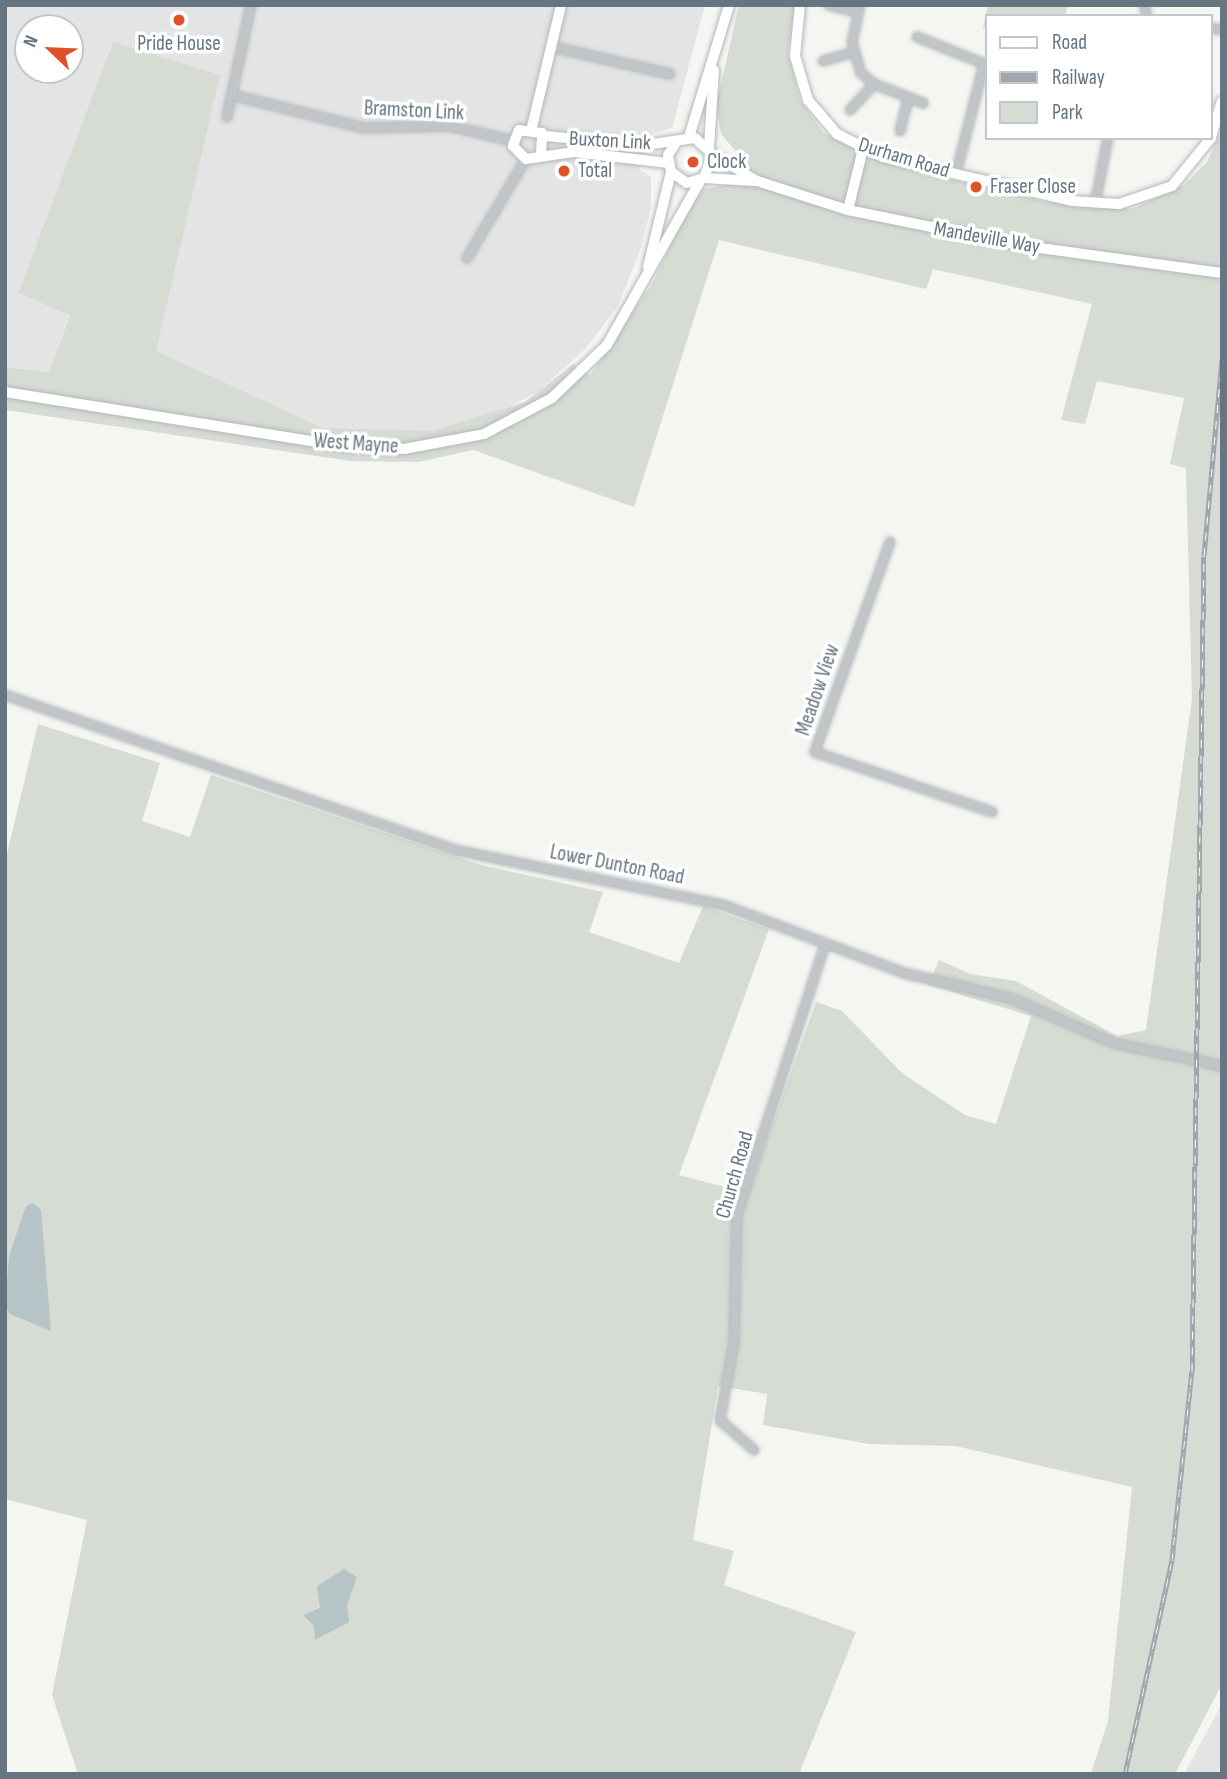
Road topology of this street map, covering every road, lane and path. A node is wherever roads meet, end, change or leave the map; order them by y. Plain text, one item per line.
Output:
1 (251, 5) edge
2 (561, 5) edge
3 (729, 5) edge
4 (800, 5) edge
5 (829, 5) edge
6 (859, 9) edge
7 (721, 33) junction
8 (917, 37) dead end
9 (552, 47) junction
10 (854, 52) junction
11 (823, 61) dead end
12 (986, 64) edge
13 (670, 74) dead end
14 (874, 84) junction
15 (232, 95) junction
16 (908, 99) junction
17 (1222, 102) edge
18 (923, 103) dead end
19 (850, 110) dead end
20 (227, 117) dead end
21 (533, 127) junction
22 (900, 131) dead end
23 (1213, 131) edge
24 (545, 136) junction
25 (689, 137) junction
26 (1108, 140) edge
27 (1210, 140) edge
28 (513, 141) junction
29 (676, 142) junction
30 (863, 149) junction
31 (711, 151) junction
32 (541, 155) junction
33 (526, 159) junction
34 (669, 167) junction
35 (956, 174) junction
36 (702, 179) junction
37 (757, 181) junction
38 (1095, 204) junction
39 (848, 210) junction
40 (467, 258) dead end
41 (1222, 273) edge
42 (644, 283) junction
43 (5, 392) edge
44 (890, 542) dead end
45 (5, 695) edge
46 (992, 812) dead end
47 (825, 944) junction
48 (1222, 1066) edge
49 (754, 1450) dead end

1 - 15 street
2 - 9 main road
3 - 7 main road
4 - 30 main road, Durham Road
5 - 6 street
6 - 10 street
7 - 25 main road
7 - 31 main road
8 - 12 street
9 - 13 street
9 - 21 main road
10 - 11 street
10 - 14 street
12 - 35 street
14 - 16 street
14 - 19 street
15 - 20 street
15 - 28 street, Bramston Link
16 - 18 street
16 - 22 street
17 - 23 main road, Durham Road
21 - 24 main road
21 - 28 main road
24 - 29 main road, Buxton Link
24 - 32 main road
25 - 29 main road
25 - 31 main road
26 - 38 street
27 - 38 main road, Durham Road
28 - 33 main road
29 - 34 main road
30 - 35 main road, Durham Road
30 - 39 main road
31 - 36 main road
31 - 37 main road, Mandeville Way
32 - 33 main road
32 - 34 main road, Buxton Link
33 - 40 street
34 - 36 main road
34 - 42 main road, West Mayne
35 - 38 main road, Durham Road
36 - 37 main road, Mandeville Way
36 - 42 main road, West Mayne
37 - 39 main road, Mandeville Way
39 - 41 main road, Mandeville Way
42 - 43 main road, West Mayne
44 - 46 street, Meadow View
45 - 47 street, Lower Dunton Road
47 - 48 street, Lower Dunton Road
47 - 49 street, Church Road

